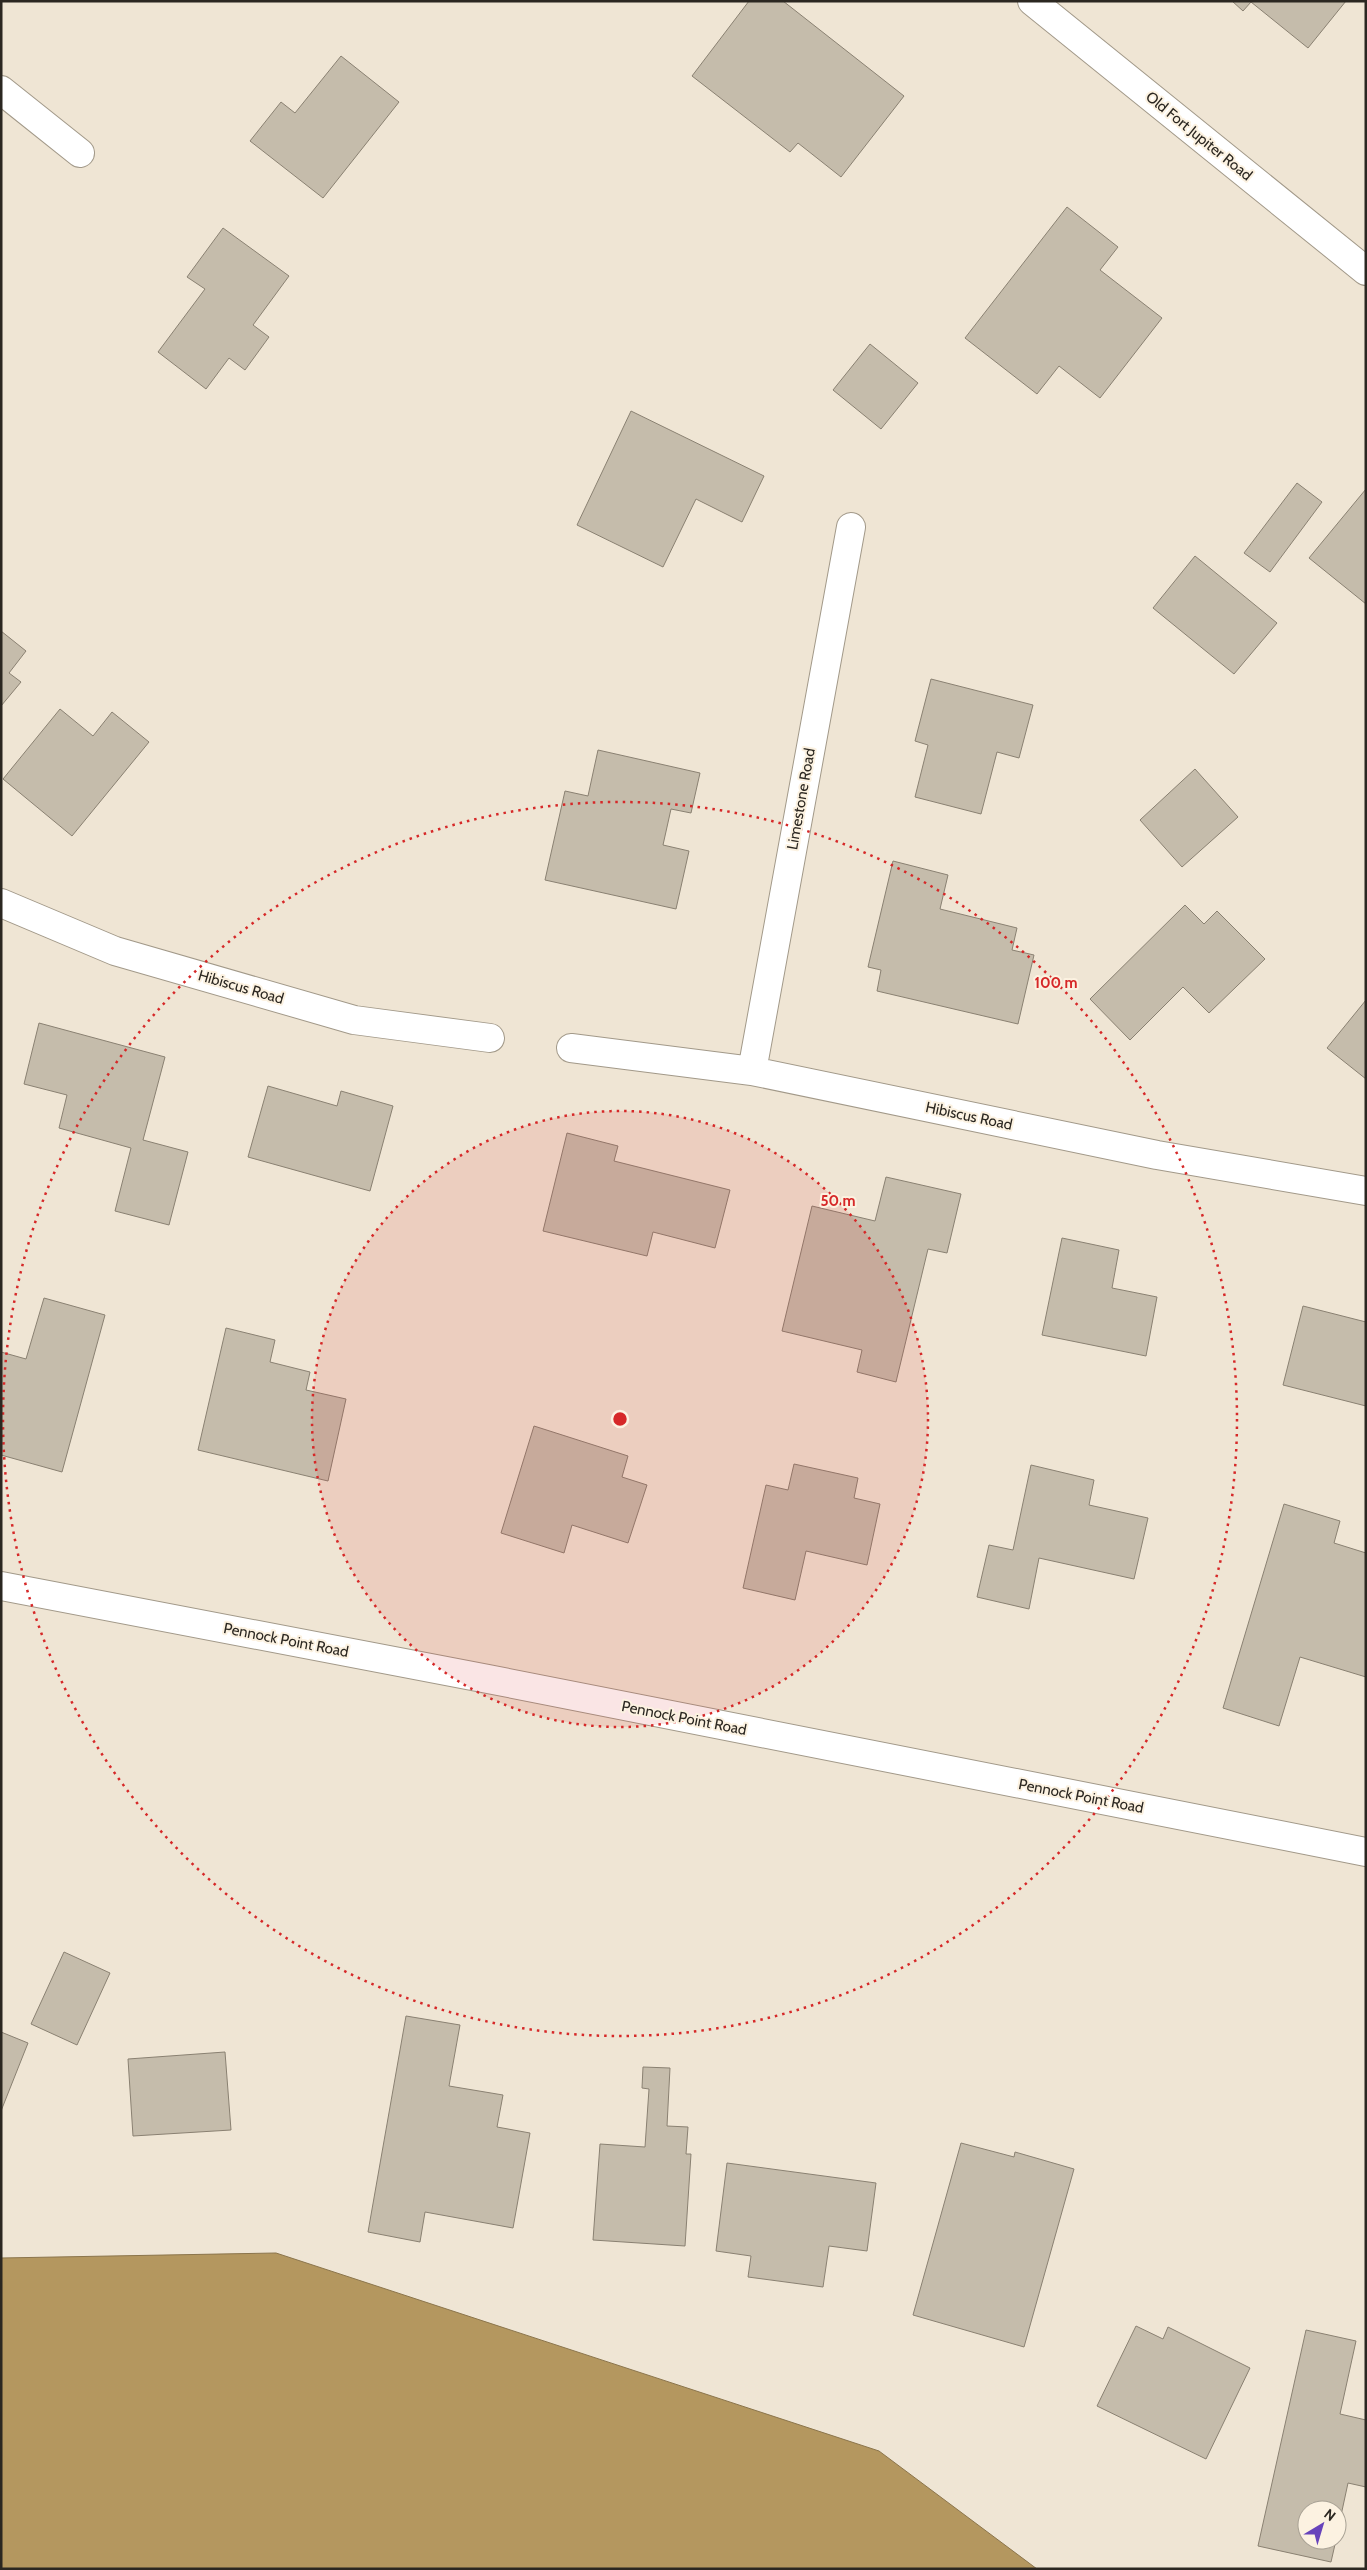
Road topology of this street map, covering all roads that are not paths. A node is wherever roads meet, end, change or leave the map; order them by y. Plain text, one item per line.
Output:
1 (1032, 1) edge
2 (1, 90) edge
3 (80, 153) dead end
4 (1366, 271) edge
5 (851, 527) dead end
6 (1, 903) edge
7 (490, 1038) dead end
8 (571, 1048) dead end
9 (752, 1071) junction
10 (1366, 1191) edge
11 (1, 1586) edge
12 (1366, 1852) edge

1 - 4 street, Old Fort Jupiter Road
2 - 3 street
5 - 9 street, Limestone Road
6 - 7 street, Hibiscus Road
8 - 9 street, Hibiscus Road
9 - 10 street, Hibiscus Road
11 - 12 street, Pennock Point Road

